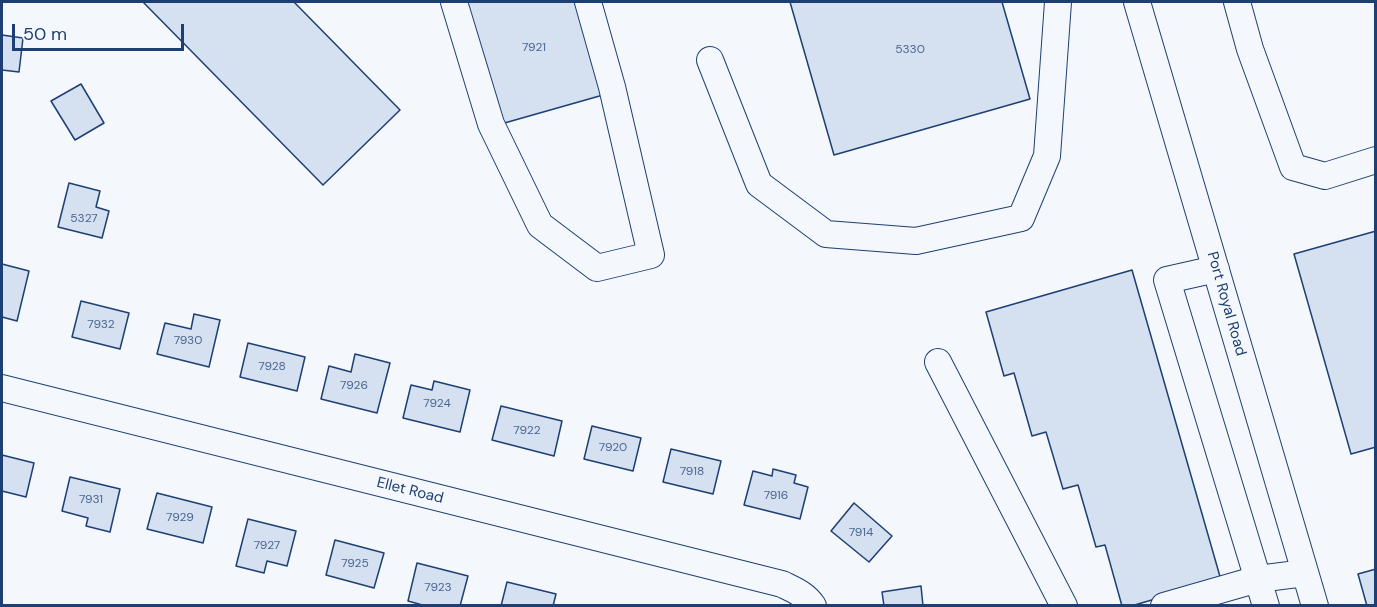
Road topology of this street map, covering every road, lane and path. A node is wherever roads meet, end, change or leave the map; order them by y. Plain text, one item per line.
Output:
1 (454, 2) edge
2 (588, 2) edge
3 (1058, 2) edge
4 (1137, 2) edge
5 (1237, 2) edge
6 (710, 60) dead end
7 (1376, 160) edge
8 (1216, 269) junction
9 (938, 362) dead end
10 (2, 388) edge
11 (1305, 573) junction
12 (1258, 579) junction
13 (813, 606) edge
14 (1064, 606) edge
15 (1164, 606) edge
16 (1266, 606) edge
17 (1315, 606) edge

1 - 2 street
3 - 6 street
4 - 8 street, Port Royal Road
5 - 7 street
8 - 11 street, Port Royal Road
8 - 12 street
9 - 14 street
10 - 13 street, Ellet Road
11 - 12 street
11 - 17 street, Port Royal Road
12 - 15 street
12 - 16 street

